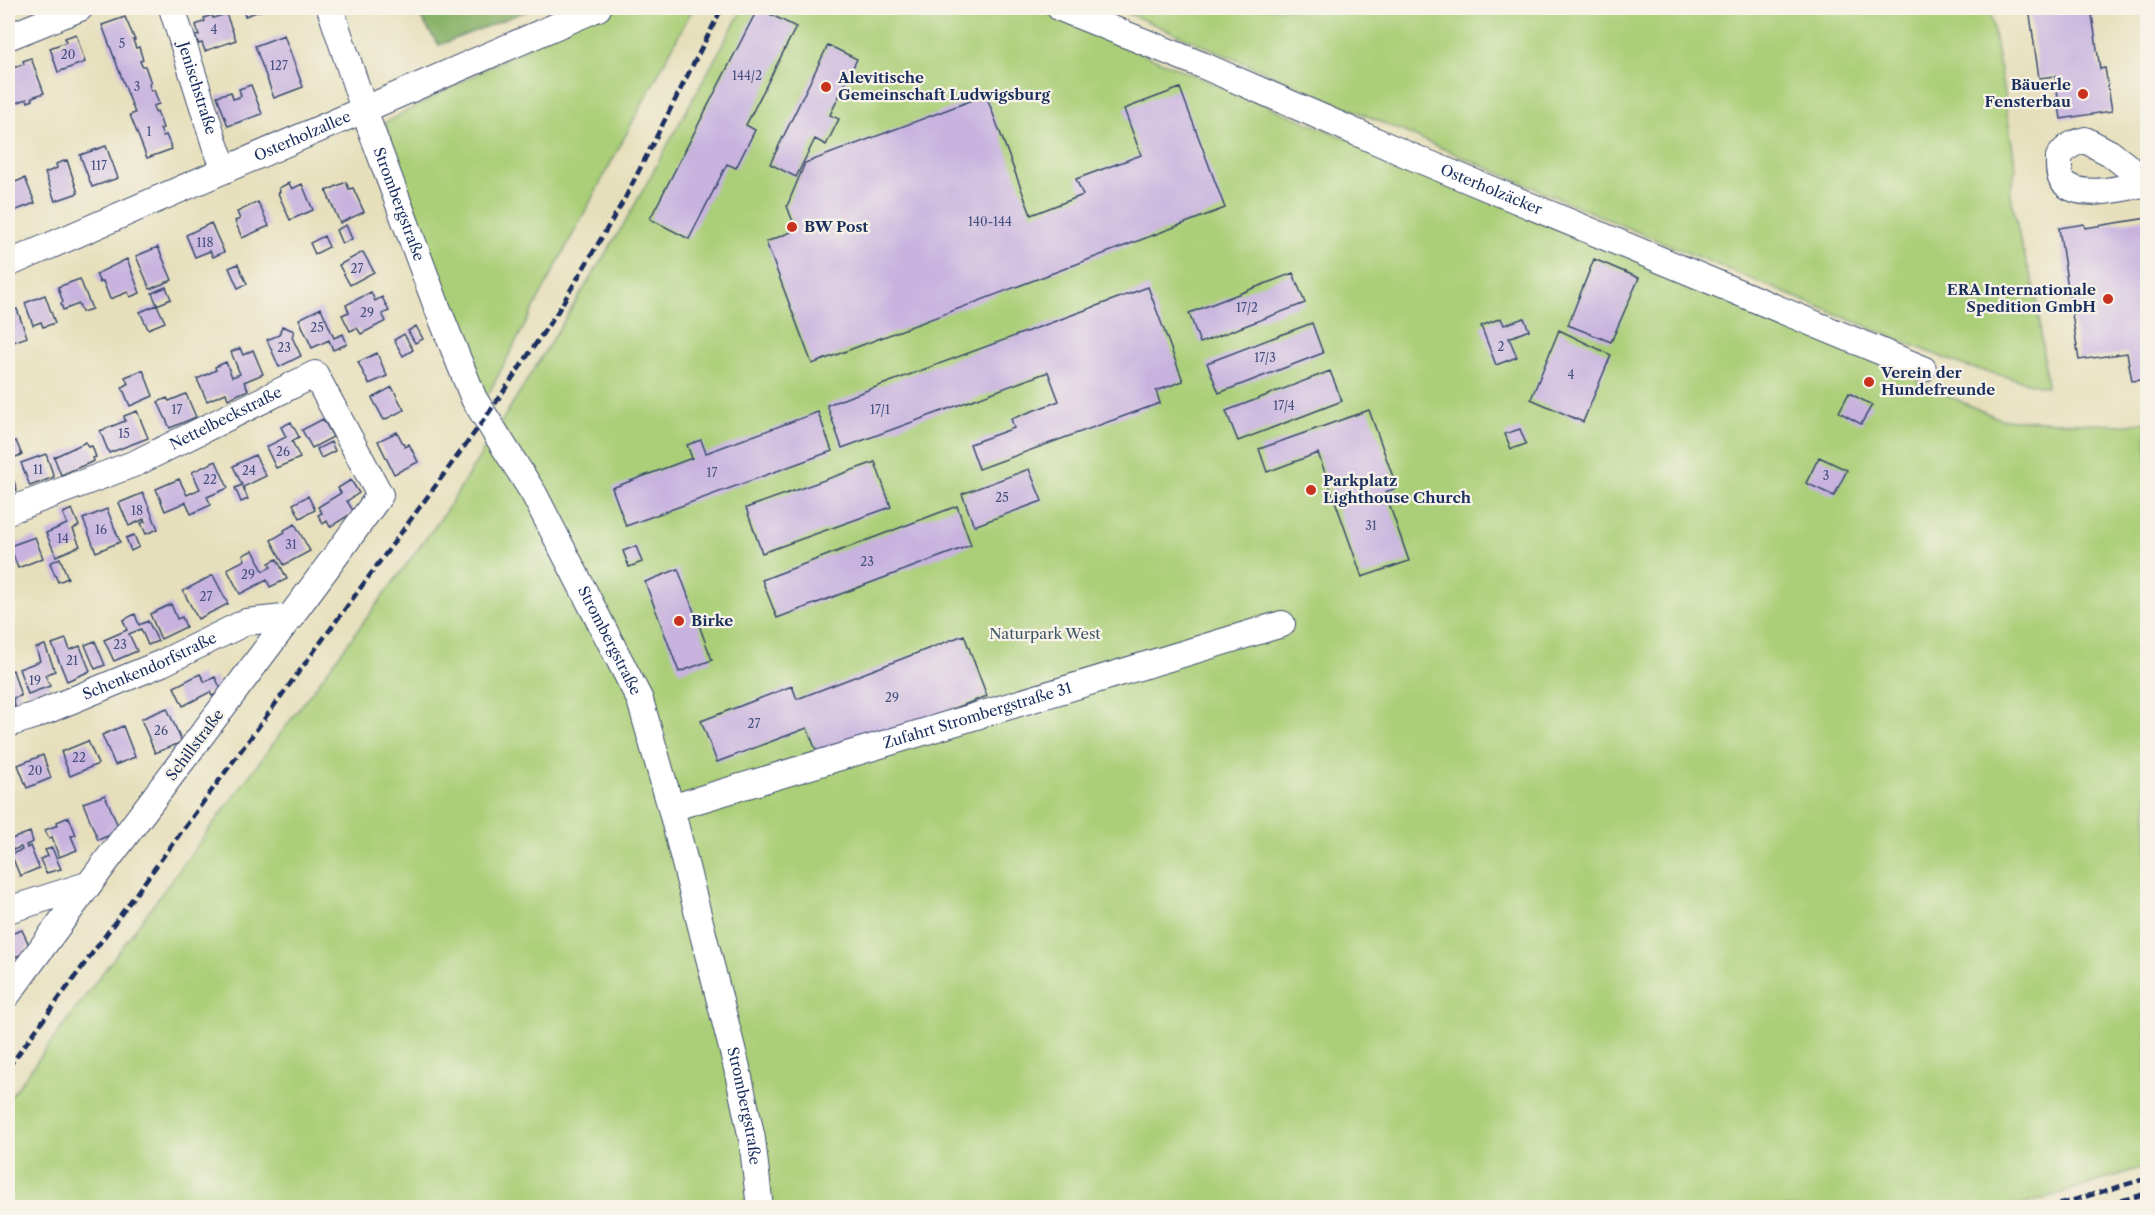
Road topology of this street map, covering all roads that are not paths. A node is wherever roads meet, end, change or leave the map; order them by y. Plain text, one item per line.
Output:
1 (80, 8) edge
2 (172, 8) edge
3 (330, 8) edge
4 (598, 8) edge
5 (1060, 8) edge
6 (8, 37) edge
7 (365, 109) junction
8 (225, 168) junction
9 (8, 264) edge
10 (1923, 369) dead end
11 (380, 495) joint
12 (8, 511) edge
13 (292, 617) junction
14 (1282, 624) dead end
15 (8, 724) edge
16 (671, 808) junction
17 (87, 885) junction
18 (8, 910) edge
19 (8, 994) edge
20 (760, 1208) edge

1 - 6 street
2 - 8 street, Jenischstraße
3 - 7 street, Strombergstraße
4 - 7 street, Osterholzallee
5 - 10 street, Osterholzäcker
7 - 8 street, Osterholzallee
7 - 16 street, Strombergstraße
8 - 9 street, Osterholzallee
11 - 12 street, Nettelbeckstraße
11 - 13 street, Schillstraße
13 - 15 street, Schenkendorfstraße
13 - 17 street, Schillstraße
14 - 16 street, Zufahrt Strombergstraße 31
16 - 20 street, Strombergstraße
17 - 18 street
17 - 19 street, Schillstraße

